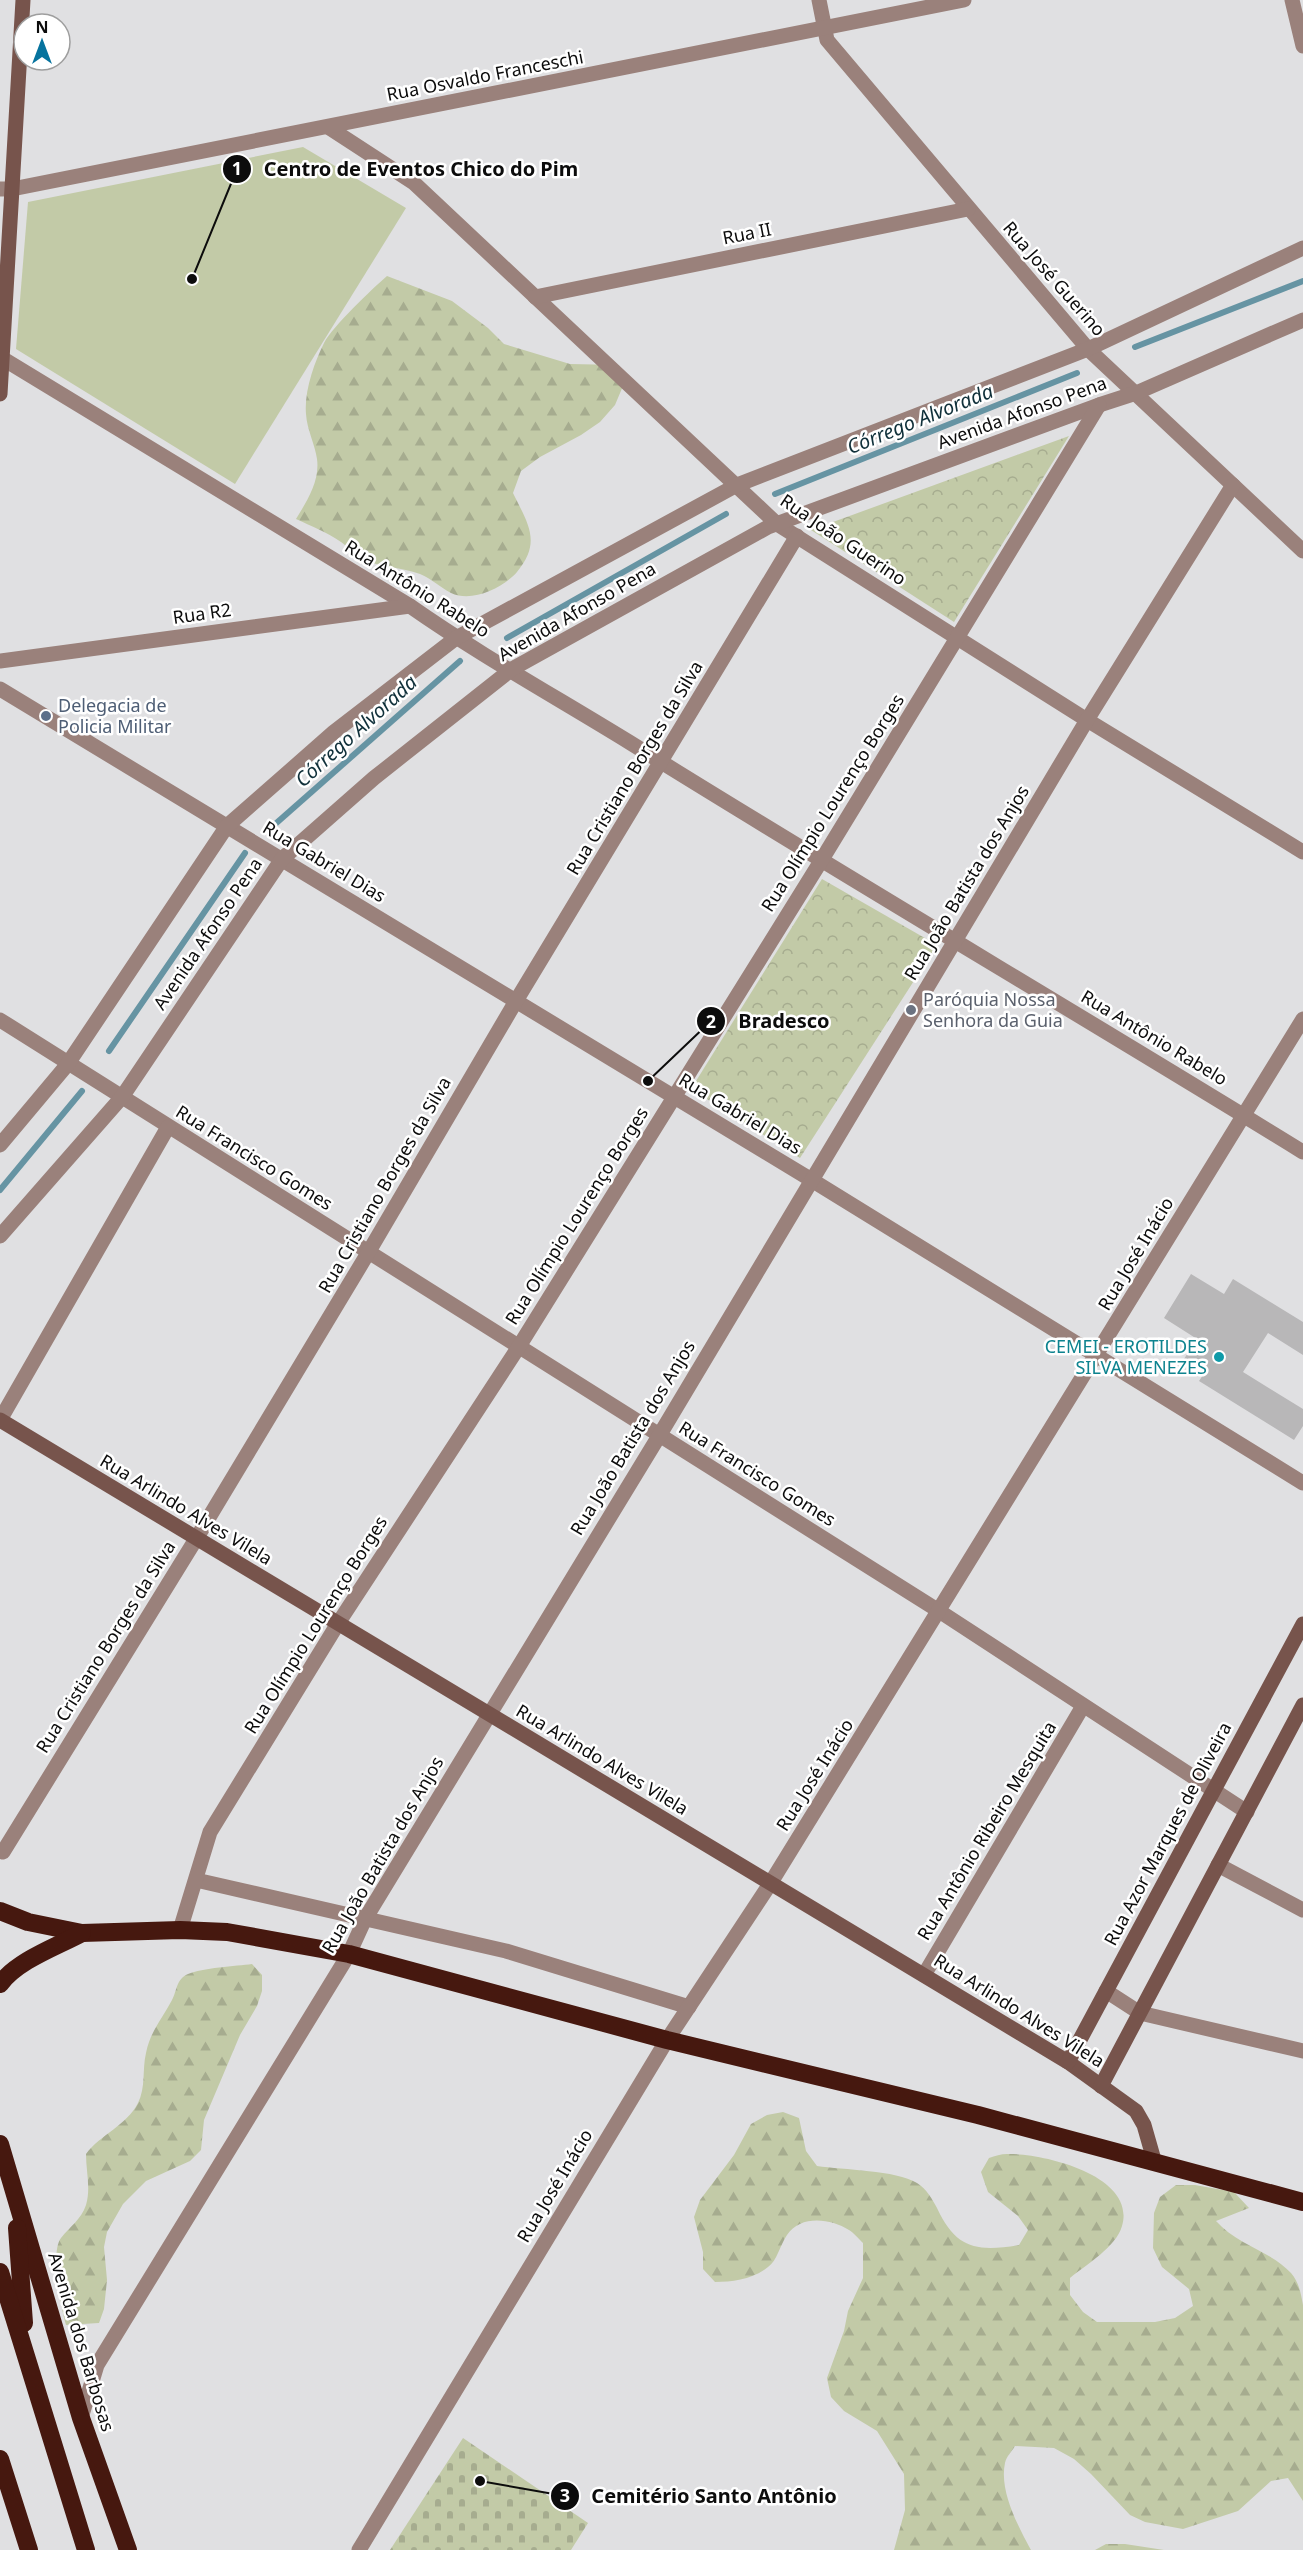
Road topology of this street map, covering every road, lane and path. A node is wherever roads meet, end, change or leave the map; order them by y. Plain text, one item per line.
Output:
1 (23, 0) edge
2 (819, 0) edge
3 (964, 0) edge
4 (1292, 0) edge
5 (825, 28) junction
6 (1303, 46) edge
7 (328, 127) junction
8 (6, 189) edge
9 (968, 209) junction
10 (1303, 248) edge
11 (535, 297) junction
12 (1303, 320) edge
13 (1088, 349) junction
14 (1, 357) edge
15 (1136, 393) junction
16 (0, 394) edge
17 (1099, 405) junction
18 (736, 485) junction
19 (1233, 485) junction
20 (777, 524) junction
21 (797, 536) junction
22 (1303, 551) edge
23 (410, 606) junction
24 (456, 638) junction
25 (958, 638) junction
26 (0, 661) edge
27 (512, 669) junction
28 (0, 689) edge
29 (1087, 720) junction
30 (662, 763) junction
31 (227, 826) junction
32 (1303, 852) edge
33 (282, 859) junction
34 (820, 861) junction
35 (955, 941) junction
36 (516, 1001) junction
37 (1303, 1019) edge
38 (0, 1020) edge
39 (67, 1065) junction
40 (122, 1097) junction
41 (673, 1097) junction
42 (1243, 1115) junction
43 (168, 1127) junction
44 (0, 1145) edge
45 (1303, 1152) edge
46 (810, 1179) junction
47 (0, 1236) edge
48 (368, 1253) junction
49 (518, 1348) junction
50 (1096, 1357) junction
51 (0, 1420) edge
52 (659, 1436) junction
53 (1303, 1483) edge
54 (196, 1539) junction
55 (939, 1611) junction
56 (337, 1625) junction
57 (1302, 1628) edge
58 (1083, 1706) junction
59 (1302, 1710) edge
60 (488, 1715) junction
61 (1213, 1792) junction
62 (1247, 1812) junction
63 (3, 1852) dead end
64 (1218, 1865) junction
65 (196, 1880) junction
66 (770, 1884) junction
67 (1303, 1910) edge
68 (0, 1911) edge
69 (364, 1919) junction
70 (180, 1930) junction
71 (82, 1933) junction
72 (349, 1954) junction
73 (924, 1975) junction
74 (0, 1984) edge
75 (1106, 1991) junction
76 (689, 2007) junction
77 (1140, 2013) junction
78 (667, 2040) junction
79 (1303, 2051) edge
80 (1068, 2062) junction
81 (1101, 2086) junction
82 (0, 2144) edge
83 (1154, 2160) junction
84 (14, 2191) junction
85 (1303, 2202) edge
86 (0, 2272) edge
87 (26, 2352) junction
88 (81, 2418) junction
89 (0, 2459) edge
90 (29, 2550) edge
91 (86, 2550) edge
92 (128, 2550) edge
93 (359, 2550) edge

1 - 8 street
2 - 5 street, Rua José Guerino
3 - 5 street, Rua Osvaldo Franceschi
4 - 6 street
5 - 7 street, Rua Osvaldo Franceschi
5 - 9 street, Rua José Guerino
7 - 8 street, Rua Osvaldo Franceschi
7 - 11 street, Rua João Guerino
8 - 14 street
9 - 11 street, Rua II
9 - 13 street, Rua José Guerino
10 - 13 street, Avenida Afonso Pena
11 - 18 street, Rua João Guerino
12 - 15 street, Avenida Afonso Pena
13 - 15 street, Rua José Guerino
13 - 18 street, Avenida Afonso Pena
14 - 16 street
14 - 23 street, Rua Antônio Rabelo
15 - 17 street, Avenida Afonso Pena
15 - 19 street, Rua José Guerino
17 - 20 street, Avenida Afonso Pena
17 - 25 street, Rua Olímpio Lourenço Borges
18 - 20 street, Rua João Guerino
18 - 24 street, Avenida Afonso Pena
19 - 22 street, Rua José Guerino
19 - 29 street, Rua João Batista dos Anjos
20 - 21 street, Rua João Guerino
20 - 27 street, Avenida Afonso Pena
21 - 25 street, Rua João Guerino
21 - 30 street, Rua Cristiano Borges da Silva
23 - 24 street, Rua Antônio Rabelo
23 - 26 street, Rua R2
24 - 27 street, Rua Antônio Rabelo
24 - 31 street, Avenida Afonso Pena
25 - 29 street, Rua João Guerino
25 - 34 street, Rua Olímpio Lourenço Borges
27 - 30 street, Rua Antônio Rabelo
27 - 33 street, Avenida Afonso Pena
28 - 31 street, Rua Gabriel Dias
29 - 32 street, Rua João Guerino
29 - 35 street, Rua João Batista dos Anjos
30 - 34 street, Rua Antônio Rabelo
30 - 36 street, Rua Cristiano Borges da Silva
31 - 33 street, Rua Gabriel Dias
31 - 39 street, Avenida Afonso Pena
33 - 36 street, Rua Gabriel Dias
33 - 40 street, Avenida Afonso Pena
34 - 35 street, Rua Antônio Rabelo
34 - 41 street, Rua Olímpio Lourenço Borges
35 - 42 street, Rua Antônio Rabelo
35 - 46 street, Rua João Batista dos Anjos
36 - 41 street, Rua Gabriel Dias
36 - 48 street, Rua Cristiano Borges da Silva
37 - 42 street, Rua José Inácio
38 - 39 street, Rua Francisco Gomes
39 - 40 street, Rua Francisco Gomes
39 - 44 street, Avenida Afonso Pena
40 - 43 street, Rua Francisco Gomes
40 - 47 street, Avenida Afonso Pena
41 - 46 street, Rua Gabriel Dias
41 - 49 street, Rua Olímpio Lourenço Borges
42 - 45 street, Rua Antônio Rabelo
42 - 50 street, Rua José Inácio
43 - 48 street, Rua Francisco Gomes
43 - 51 street
46 - 50 street, Rua Gabriel Dias
46 - 52 street, Rua João Batista dos Anjos
48 - 49 street, Rua Francisco Gomes
48 - 54 street, Rua Cristiano Borges da Silva
49 - 52 street, Rua Francisco Gomes
49 - 56 street, Rua Olímpio Lourenço Borges
50 - 53 street, Rua Gabriel Dias
50 - 55 street, Rua José Inácio
51 - 54 street, Rua Arlindo Alves Vilela
52 - 55 street, Rua Francisco Gomes
52 - 60 street, Rua João Batista dos Anjos
54 - 56 street, Rua Arlindo Alves Vilela
54 - 63 street, Rua Cristiano Borges da Silva
55 - 58 street, Rua Francisco Gomes
55 - 66 street, Rua José Inácio
56 - 60 street, Rua Arlindo Alves Vilela
56 - 65 street, Rua Olímpio Lourenço Borges
57 - 61 street, Rua Azor Marques de Oliveira
58 - 61 street, Rua Francisco Gomes
58 - 73 street, Rua Antônio Ribeiro Mesquita
59 - 62 street
60 - 66 street, Rua Arlindo Alves Vilela
60 - 69 street, Rua João Batista dos Anjos
61 - 62 street, Rua Francisco Gomes
61 - 75 street, Rua Azor Marques de Oliveira
62 - 64 street
64 - 67 street
64 - 77 street
65 - 69 street
65 - 70 street, Rua Olímpio Lourenço Borges
66 - 73 street, Rua Arlindo Alves Vilela
66 - 76 street, Rua José Inácio
68 - 71 highway
69 - 72 street, Rua João Batista dos Anjos
69 - 76 street
70 - 71 highway
70 - 72 highway
71 - 74 highway
72 - 78 highway
72 - 88 street, Rua João Batista dos Anjos
73 - 80 street, Rua Arlindo Alves Vilela
75 - 77 street
75 - 80 street, Rua Azor Marques de Oliveira
76 - 78 street, Rua José Inácio
77 - 79 street
77 - 81 street
78 - 83 highway
78 - 93 street, Rua José Inácio
80 - 81 street, Rua Arlindo Alves Vilela
81 - 83 street, Rua Arlindo Alves Vilela
82 - 84 highway, Avenida dos Barbosas
83 - 85 highway
84 - 87 highway
84 - 88 highway, Avenida dos Barbosas
86 - 87 highway
87 - 91 highway
88 - 92 highway, Avenida dos Barbosas
89 - 90 highway

